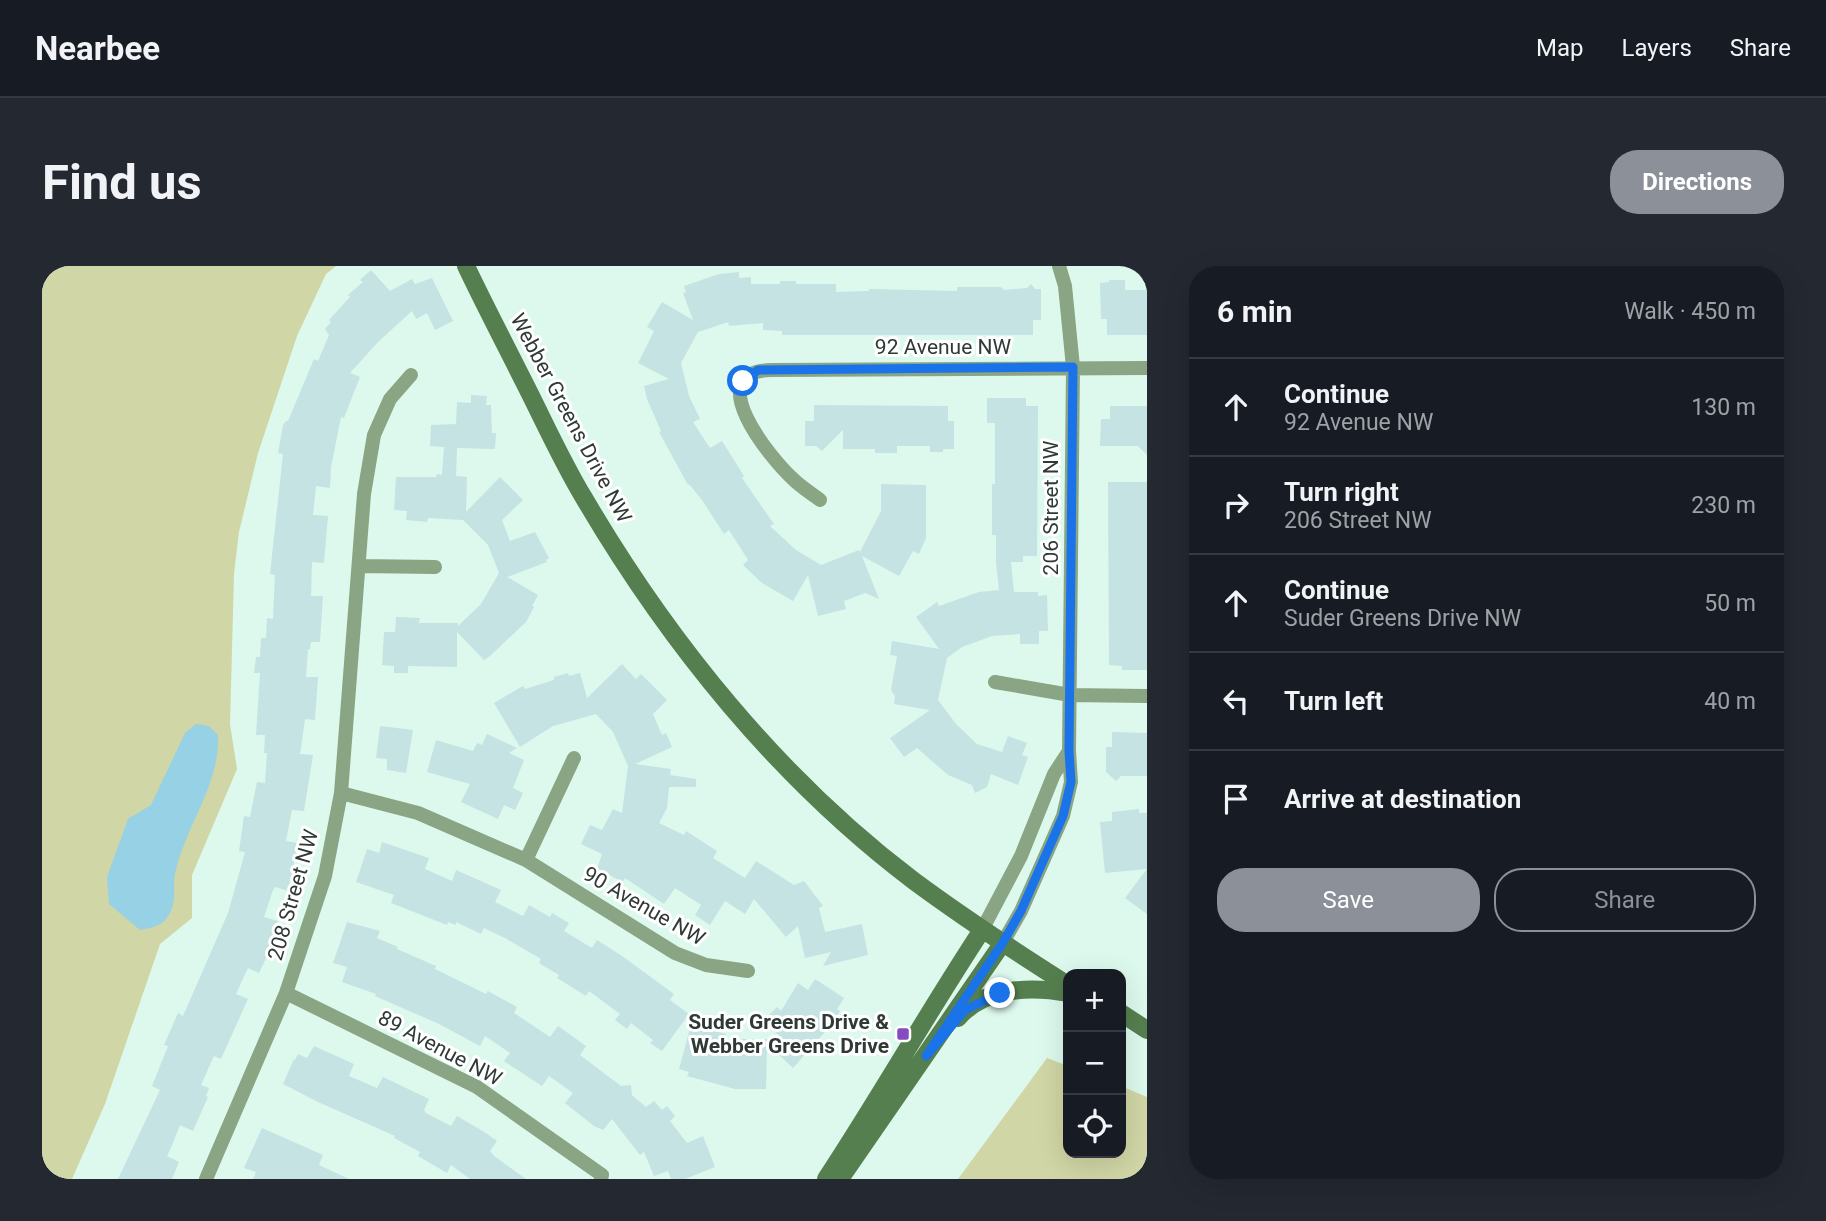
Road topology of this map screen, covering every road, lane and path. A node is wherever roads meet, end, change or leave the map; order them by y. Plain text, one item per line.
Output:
1 (466, 266) edge
2 (1059, 266) edge
3 (1073, 367) junction
4 (1147, 368) edge
5 (411, 374) dead end
6 (820, 500) dead end
7 (359, 566) junction
8 (435, 567) dead end
9 (995, 682) dead end
10 (1070, 695) junction
11 (1147, 696) edge
12 (1069, 751) junction
13 (574, 758) dead end
14 (341, 793) junction
15 (526, 860) junction
16 (982, 930) junction
17 (1002, 944) junction
18 (748, 971) dead end
19 (1063, 982) edge
20 (1063, 992) edge
21 (286, 993) junction
22 (1126, 1015) edge
23 (1126, 1016) edge
24 (1147, 1018) edge
25 (1147, 1030) edge
26 (926, 1056) junction
27 (602, 1177) edge
28 (206, 1179) edge
29 (826, 1179) edge
30 (840, 1179) edge

1 - 16 main road, Webber Greens Drive NW
2 - 3 street, 206 Street NW
3 - 4 street, 92 Avenue NW
3 - 6 street, 92 Avenue NW
3 - 10 street, 206 Street NW
5 - 7 street, 208 Street NW
7 - 8 street
7 - 14 street, 208 Street NW
9 - 10 street
10 - 11 street
10 - 12 street, 206 Street NW
12 - 16 street, 206 Street NW
12 - 17 street, 206 Street NW
13 - 15 street
14 - 15 street, 90 Avenue NW
14 - 21 street, 208 Street NW
15 - 18 street, 90 Avenue NW
16 - 17 main road, Webber Greens Drive NW
16 - 29 main road
17 - 19 main road, Webber Greens Drive NW
17 - 26 main road
20 - 26 main road
21 - 27 street, 89 Avenue NW
21 - 28 street, 208 Street NW
22 - 24 main road
23 - 25 main road
26 - 30 main road

